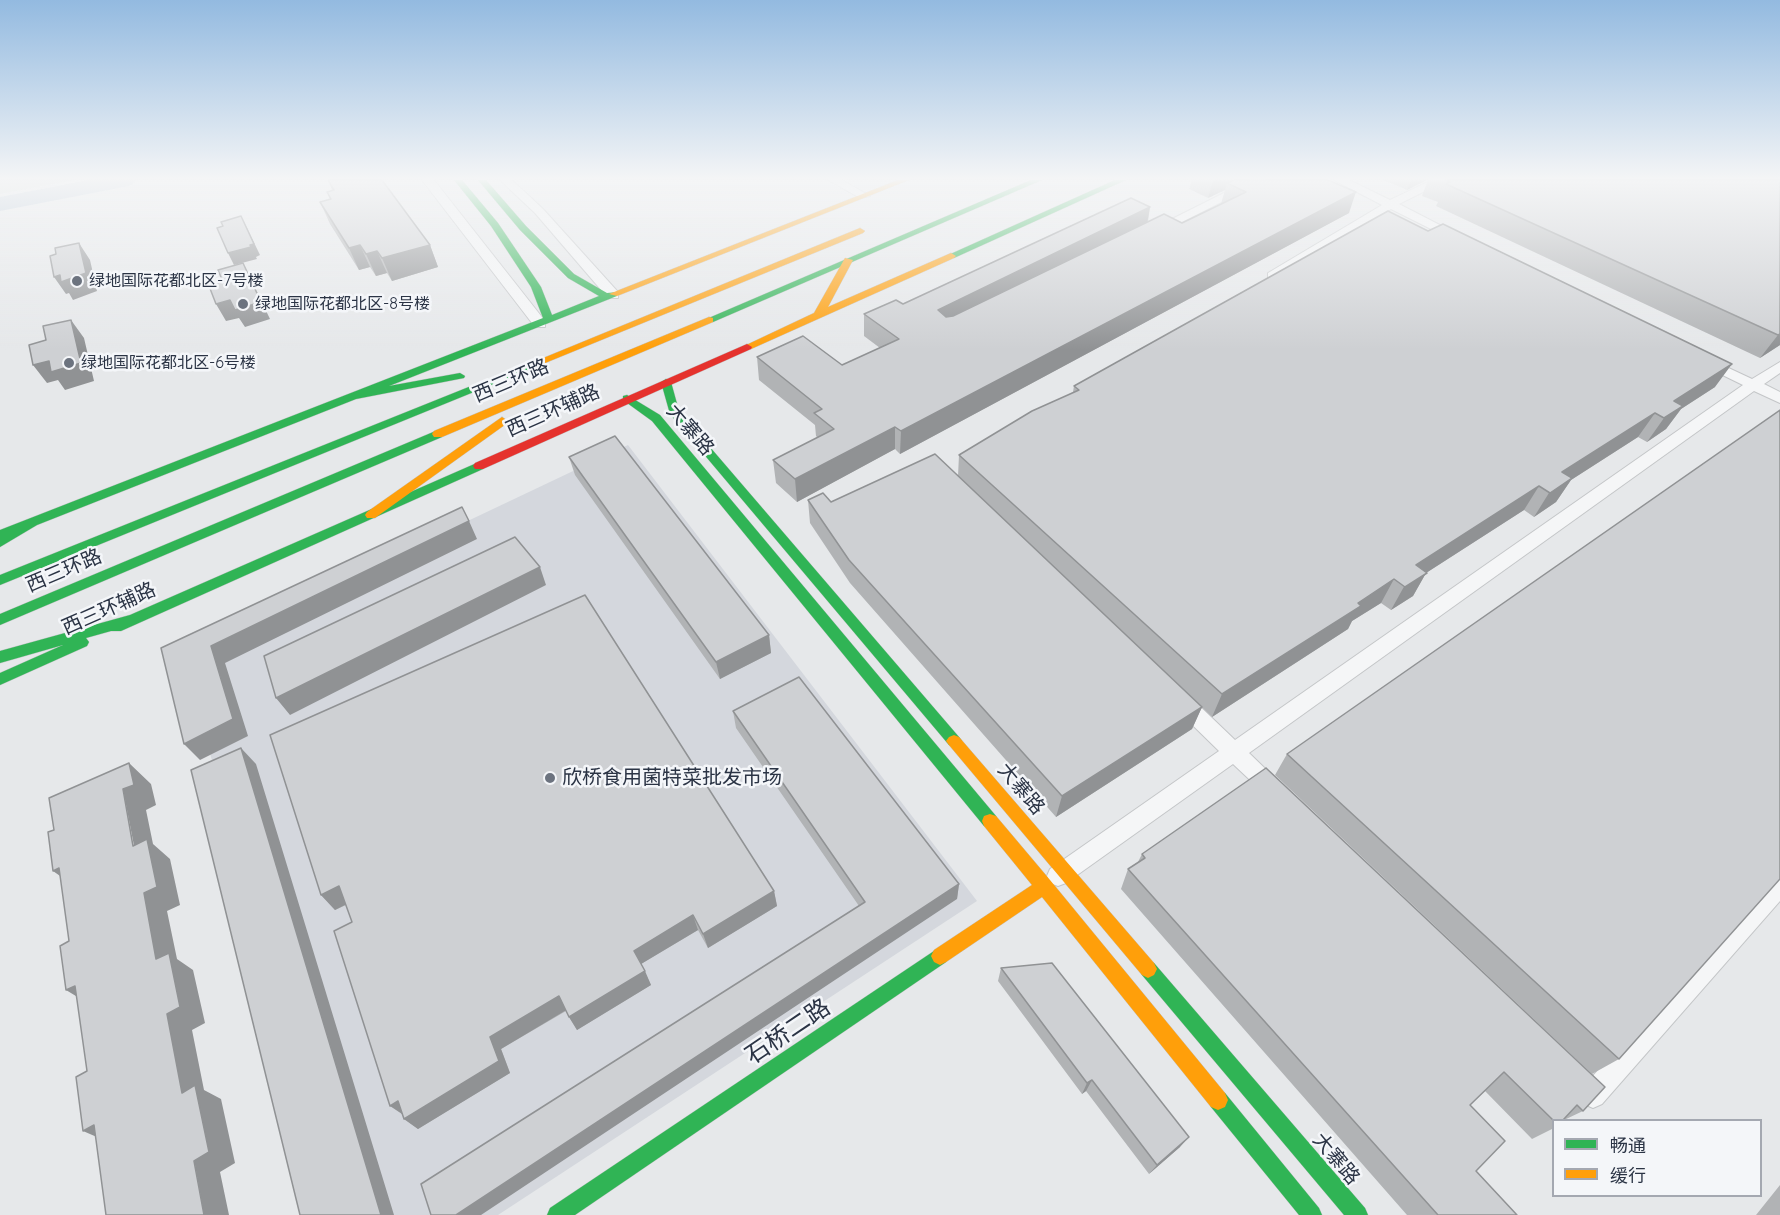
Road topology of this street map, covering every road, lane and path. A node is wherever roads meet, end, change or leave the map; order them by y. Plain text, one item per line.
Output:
1 (474, 237) edge
2 (503, 237) edge
3 (533, 237) edge
4 (560, 237) edge
5 (761, 237) edge
6 (846, 237) edge
7 (903, 237) edge
8 (994, 237) edge
9 (1338, 237) edge
10 (1457, 237) edge
11 (1466, 241) edge
12 (848, 260) junction
13 (1259, 285) edge
14 (610, 296) junction
15 (819, 314) junction
16 (544, 322) junction
17 (1689, 353) edge
18 (529, 363) junction
19 (1780, 366) edge
20 (666, 382) junction
21 (552, 385) junction
22 (1753, 385) junction
23 (356, 396) junction
24 (627, 398) junction
25 (1780, 398) edge
26 (371, 515) junction
27 (33, 522) junction
28 (0, 535) edge
29 (0, 542) edge
30 (0, 580) edge
31 (134, 619) junction
32 (0, 620) edge
33 (0, 657) edge
34 (0, 679) edge
35 (1165, 686) edge
36 (1232, 750) junction
37 (1284, 799) edge
38 (1065, 871) junction
39 (1780, 885) edge
40 (1044, 886) junction
41 (1576, 1078) edge
42 (557, 1215) edge
43 (1312, 1215) edge
44 (1358, 1215) edge

1 - 16 street
2 - 16 main road
3 - 14 main road
4 - 14 street
5 - 14 main road
6 - 18 main road, 西三环路
7 - 12 main road, 西三环路
8 - 15 main road, 西三环辅路
9 - 13 street
10 - 11 street
12 - 15 main road
12 - 21 main road, 西三环路
14 - 16 main road
15 - 20 main road, 西三环辅路
16 - 23 main road
17 - 22 street
18 - 23 main road
18 - 30 main road, 西三环路
19 - 22 street
20 - 24 main road, 西三环辅路
20 - 38 main road, 大寨路
21 - 26 main road
21 - 32 main road, 西三环路
22 - 25 street
22 - 36 street
23 - 27 main road
24 - 26 main road, 西三环辅路
24 - 40 main road, 大寨路
26 - 31 main road, 西三环辅路
27 - 28 main road
27 - 29 main road
31 - 33 main road
31 - 34 main road, 西三环辅路
35 - 36 street
36 - 37 street
36 - 38 street
38 - 40 street
38 - 44 main road, 大寨路
39 - 41 street
40 - 42 main road, 石桥二路
40 - 43 main road, 大寨路

